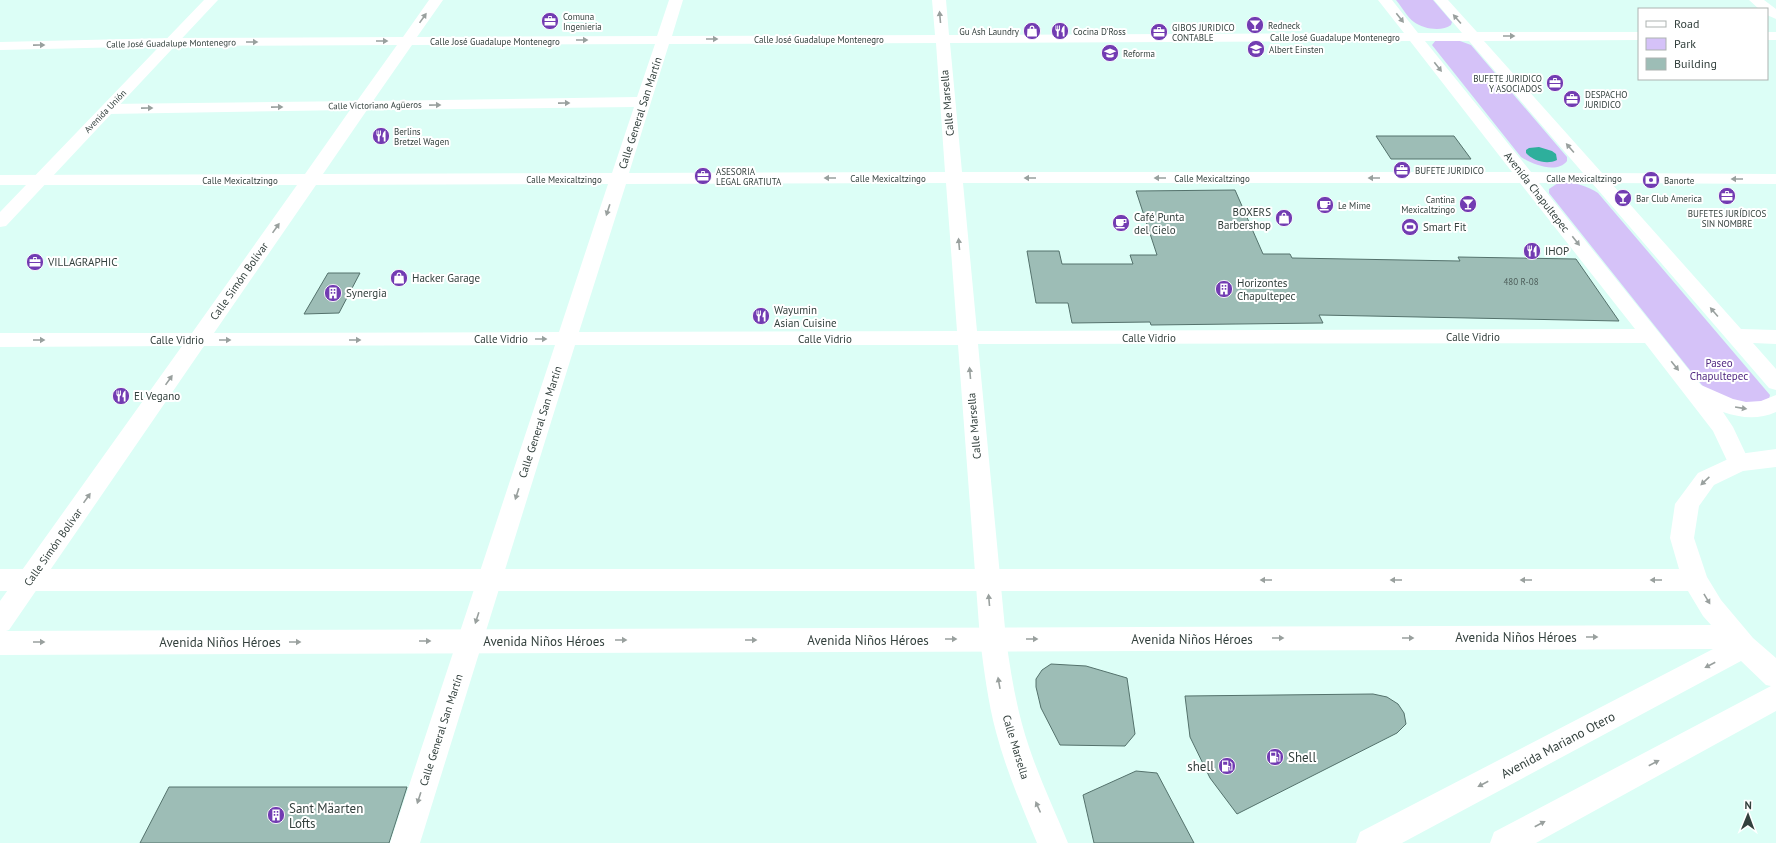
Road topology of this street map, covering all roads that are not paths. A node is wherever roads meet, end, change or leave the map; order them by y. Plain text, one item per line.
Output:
1 (211, 0) edge
2 (436, 0) edge
3 (676, 0) edge
4 (939, 0) edge
5 (1385, 0) edge
6 (1441, 0) edge
7 (1756, 0) edge
8 (1767, 8) edge
9 (1414, 36) junction
10 (1472, 36) junction
11 (1638, 36) edge
12 (942, 38) junction
13 (663, 40) junction
14 (407, 41) junction
15 (172, 42) junction
16 (0, 46) edge
17 (643, 102) junction
18 (362, 106) junction
19 (108, 109) junction
20 (1526, 177) junction
21 (954, 178) junction
22 (1596, 178) junction
23 (618, 179) junction
24 (1776, 179) edge
25 (0, 180) edge
26 (40, 180) junction
27 (310, 180) junction
28 (0, 222) edge
29 (1650, 336) junction
30 (1735, 336) junction
31 (1776, 337) edge
32 (967, 338) junction
33 (567, 339) junction
34 (0, 340) edge
35 (198, 340) junction
36 (1776, 383) edge
37 (1692, 388) junction
38 (1776, 403) edge
39 (1776, 458) edge
40 (1739, 464) junction
41 (0, 580) edge
42 (30, 580) junction
43 (490, 580) junction
44 (987, 580) junction
45 (1695, 580) junction
46 (0, 622) edge
47 (993, 639) junction
48 (470, 641) junction
49 (1740, 641) junction
50 (0, 643) edge
51 (1776, 676) edge
52 (1776, 697) edge
53 (405, 843) edge
54 (1053, 843) edge
55 (1371, 843) edge
56 (1505, 843) edge

1 - 15 street, Avenida Unión
14 -> 2 street, Calle Simón Bolívar
3 - 13 street, Calle General San Martín
12 -> 4 street, Calle Marsella
5 -> 9 street, Avenida Chapultepec
10 -> 6 street
7 - 8 street
9 - 10 street, Calle José Guadalupe Montenegro
9 - 12 street, Calle José Guadalupe Montenegro
9 -> 20 street, Avenida Chapultepec
10 -> 11 street, Calle José Guadalupe Montenegro
22 -> 10 street
13 -> 12 street, Calle José Guadalupe Montenegro
12 - 21 street, Calle Marsella
14 -> 13 street, Calle José Guadalupe Montenegro
13 - 17 street, Calle General San Martín
15 -> 14 street, Calle José Guadalupe Montenegro
14 - 18 street, Calle Simón Bolívar
16 -> 15 street, Calle José Guadalupe Montenegro
15 - 19 street, Avenida Unión
18 -> 17 street, Calle Victoriano Agüeros
17 - 23 street, Calle General San Martín
19 -> 18 street, Calle Victoriano Agüeros
18 - 27 street, Calle Simón Bolívar
19 - 26 street, Avenida Unión
20 -> 21 street, Calle Mexicaltzingo
20 - 22 street, Calle Mexicaltzingo
20 -> 29 street, Avenida Chapultepec
21 -> 23 street, Calle Mexicaltzingo
32 -> 21 street, Calle Marsella
24 -> 22 street, Calle Mexicaltzingo
30 -> 22 street
23 - 27 street, Calle Mexicaltzingo
23 -> 33 street, Calle General San Martín
25 - 26 street, Calle Mexicaltzingo
26 - 27 street, Calle Mexicaltzingo
26 - 28 street, Avenida Unión
35 -> 27 street, Calle Simón Bolívar
29 - 32 street, Calle Vidrio
29 -> 37 street, Avenida Chapultepec
30 - 31 street
30 - 36 street
32 - 33 street, Calle Vidrio
44 -> 32 street, Calle Marsella
35 -> 33 street, Calle Vidrio
33 -> 43 street, Calle General San Martín
34 -> 35 street, Calle Vidrio
42 -> 35 street, Calle Simón Bolívar
37 -> 38 street
37 - 40 street, Avenida Chapultepec
39 - 40 street
40 -> 45 street
41 - 42 street
42 - 43 street
42 - 46 street, Calle Simón Bolívar
43 - 44 street
43 -> 48 street, Calle General San Martín
45 -> 44 street
47 -> 44 street, Calle Marsella
45 -> 49 street
48 -> 47 street, Avenida Niños Héroes
47 -> 49 street, Avenida Niños Héroes
54 -> 47 street, Calle Marsella
50 -> 48 street, Avenida Niños Héroes
48 -> 53 street, Calle General San Martín
49 - 51 street
49 -> 55 street, Avenida Mariano Otero
56 -> 52 street

